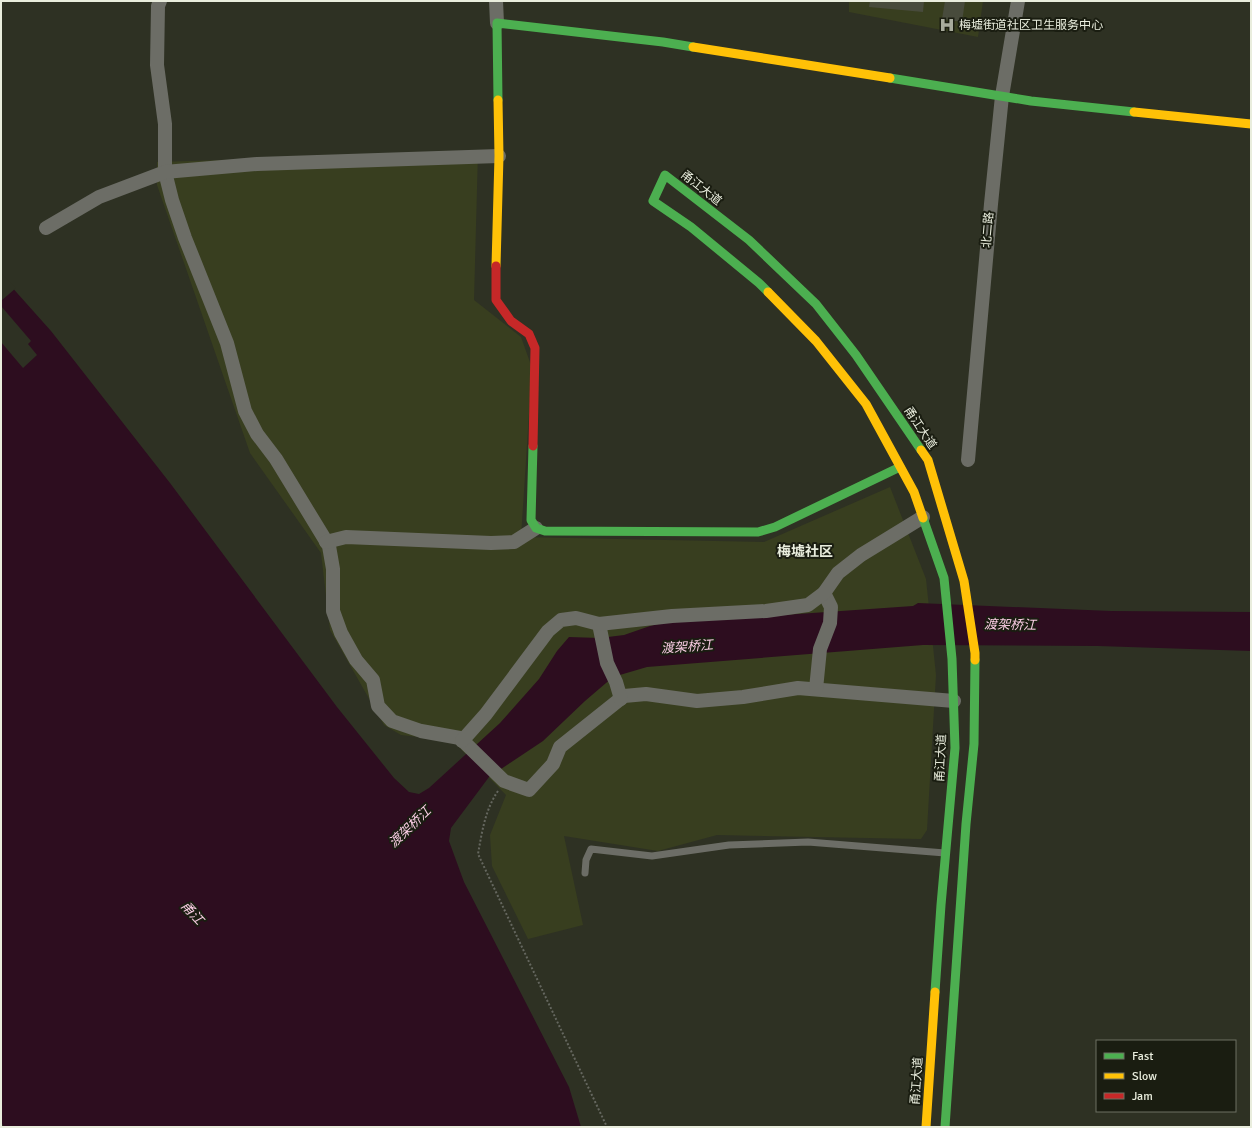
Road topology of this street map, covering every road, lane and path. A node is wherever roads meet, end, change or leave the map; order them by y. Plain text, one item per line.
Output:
1 (160, 1) edge
2 (496, 1) edge
3 (1018, 1) edge
4 (497, 23) junction
5 (1002, 96) junction
6 (1251, 124) edge
7 (499, 156) junction
8 (165, 172) junction
9 (46, 228) dead end
10 (968, 460) dead end
11 (900, 467) junction
12 (923, 517) junction
13 (536, 528) junction
14 (326, 542) junction
15 (824, 593) junction
16 (601, 630) junction
17 (816, 689) junction
18 (621, 699) junction
19 (954, 700) junction
20 (466, 744) junction
21 (500, 778) junction
22 (945, 853) junction
23 (585, 873) dead end
24 (607, 1127) edge
25 (926, 1127) edge
26 (945, 1127) edge

1 - 8 street
2 - 4 street
3 - 5 street, 北二路
4 - 5 main road
4 - 7 main road
5 - 6 main road
5 - 10 street, 北二路
7 - 8 street
7 - 13 main road
8 - 9 street
8 - 14 street
11 - 12 main road, 甬江大道
11 - 13 main road
11 - 26 main road, 甬江大道
12 - 15 street
12 - 19 main road, 甬江大道
13 - 14 street
14 - 20 street
15 - 16 street
15 - 17 street
16 - 18 street
16 - 20 street
17 - 18 street
17 - 19 street
18 - 21 street
19 - 22 main road, 甬江大道
20 - 21 street
21 - 24 path
22 - 23 lane
22 - 25 main road, 甬江大道

